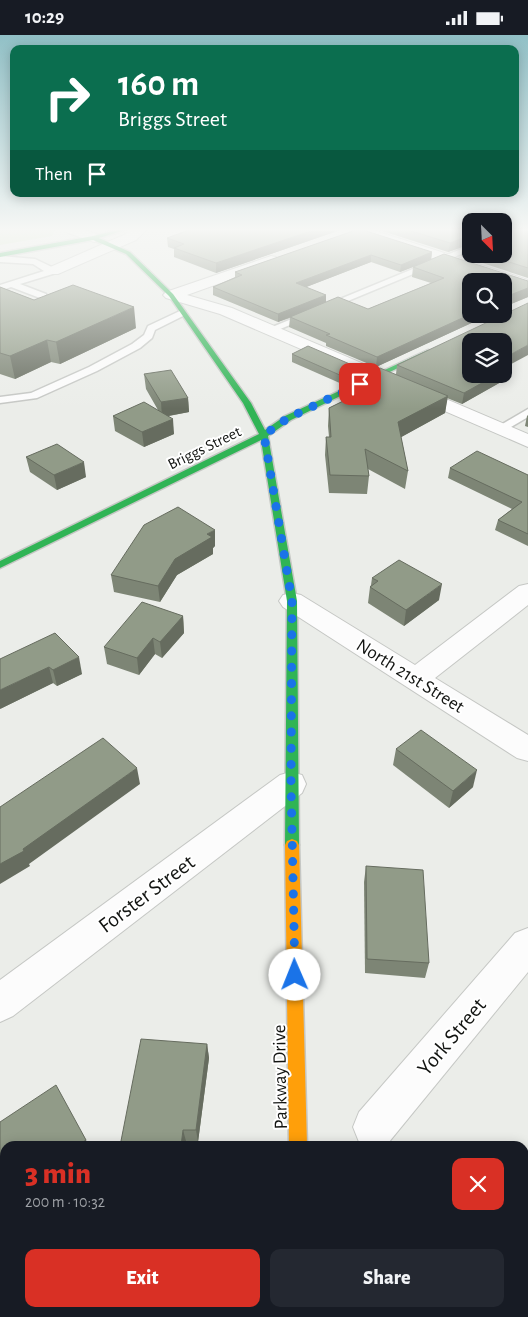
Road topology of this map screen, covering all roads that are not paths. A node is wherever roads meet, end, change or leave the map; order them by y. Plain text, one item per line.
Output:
1 (27, 290) edge
2 (166, 290) edge
3 (186, 290) edge
4 (366, 290) edge
5 (171, 295) junction
6 (43, 296) edge
7 (182, 313) junction
8 (270, 330) junction
9 (439, 346) edge
10 (376, 376) junction
11 (0, 400) edge
12 (528, 412) edge
13 (500, 429) junction
14 (264, 435) junction
15 (528, 441) edge
16 (0, 565) edge
17 (528, 592) edge
18 (292, 601) junction
19 (417, 678) junction
20 (528, 750) edge
21 (291, 784) junction
22 (528, 945) edge
23 (0, 1003) edge
24 (374, 1127) dead end
25 (298, 1141) edge

1 - 6 lane
2 - 5 street, Parkway Drive
3 - 5 street
4 - 8 lane
5 - 7 street, Parkway Drive
5 - 8 street
7 - 11 lane
7 - 14 street, Parkway Drive
8 - 10 street
9 - 10 street, Briggs Street
10 - 13 street
10 - 14 street, Briggs Street
12 - 13 lane
13 - 15 street
14 - 16 street, Briggs Street
14 - 18 street, Parkway Drive
17 - 19 street
18 - 19 street, North 21st Street
18 - 21 street, Parkway Drive
19 - 20 street, North 21st Street
21 - 23 street, Forster Street
21 - 25 street, Parkway Drive
22 - 24 street, York Street

